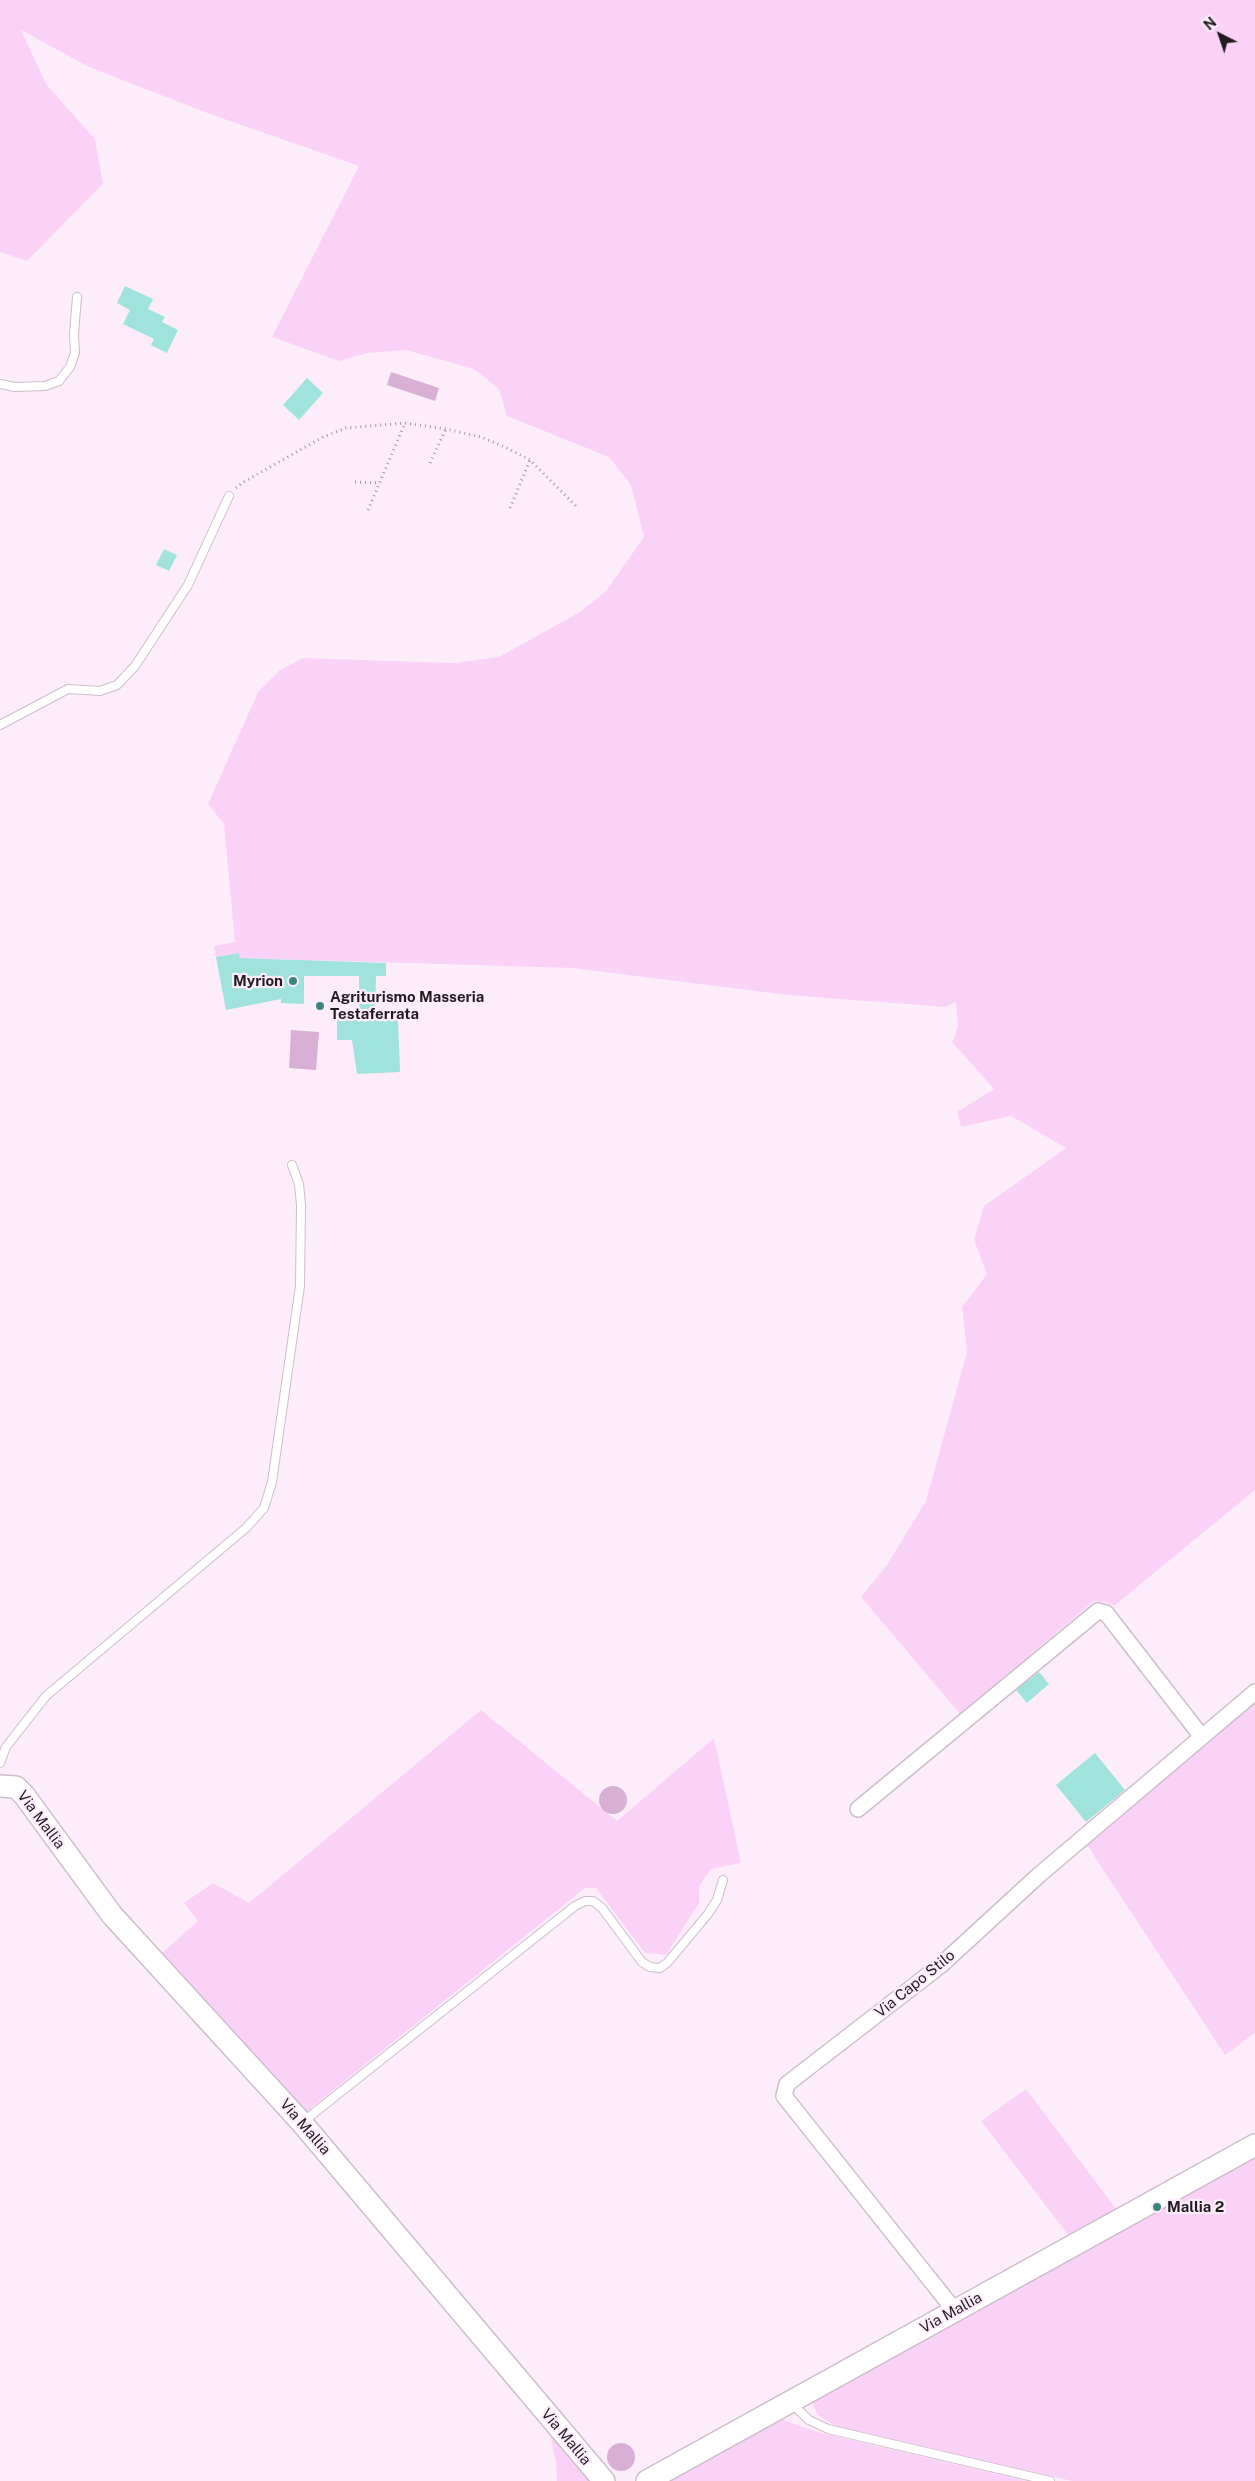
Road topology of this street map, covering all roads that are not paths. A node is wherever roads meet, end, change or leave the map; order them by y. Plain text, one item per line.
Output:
1 (77, 298) dead end
2 (0, 384) edge
3 (229, 496) road end
4 (0, 725) edge
5 (292, 1165) dead end
6 (1255, 1692) edge
7 (1202, 1737) junction
8 (0, 1763) edge
9 (0, 1786) edge
10 (858, 1809) dead end
11 (724, 1880) dead end
12 (302, 2123) junction
13 (1255, 2145) edge
14 (955, 2311) junction
15 (790, 2402) junction
16 (604, 2481) edge
17 (647, 2481) edge
18 (1050, 2481) edge

1 - 2 lane
3 - 4 lane
5 - 8 lane
6 - 7 street, Via Capo Stilo
7 - 10 street
7 - 14 street, Via Capo Stilo
9 - 12 street, Via Mallia
11 - 12 lane
12 - 16 street, Via Mallia
13 - 14 street, Via Mallia
14 - 15 street, Via Mallia
15 - 17 street, Via Mallia
15 - 18 lane

